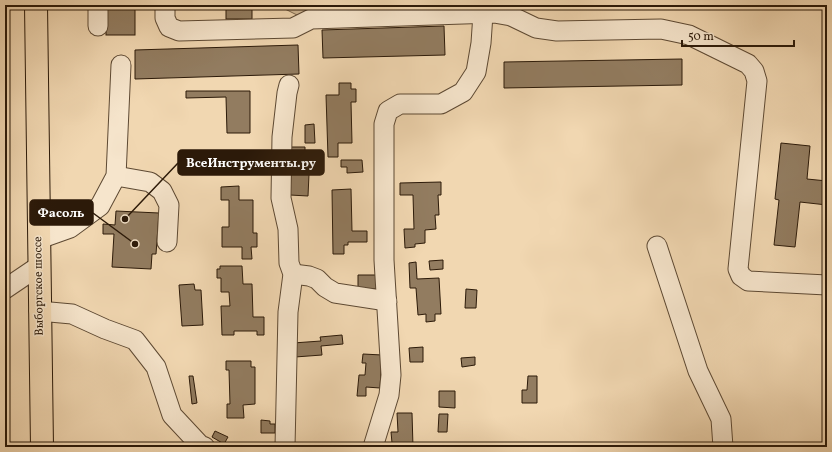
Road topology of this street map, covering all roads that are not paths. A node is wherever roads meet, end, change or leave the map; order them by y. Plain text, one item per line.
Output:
1 (36, 5) edge
2 (98, 5) edge
3 (165, 5) edge
4 (433, 10) edge
5 (490, 11) edge
6 (98, 26) dead end
7 (122, 65) dead end
8 (289, 85) dead end
9 (116, 176) junction
10 (39, 238) junction
11 (167, 242) dead end
12 (658, 246) dead end
13 (39, 266) junction
14 (293, 274) junction
15 (827, 285) edge
16 (5, 289) edge
17 (386, 301) junction
18 (39, 311) junction
19 (42, 447) edge
20 (205, 447) edge
21 (285, 447) edge
22 (373, 447) edge
23 (723, 447) edge

1 - 10 main road, Выборгское шоссе
2 - 6 street
3 - 4 street
4 - 5 street
5 - 15 street
5 - 17 street
7 - 9 street
8 - 14 street
9 - 10 street
9 - 11 street
10 - 13 main road, Выборгское шоссе
12 - 23 street
13 - 16 street
13 - 18 main road, Выборгское шоссе
14 - 17 street
14 - 21 street
17 - 22 street
18 - 19 main road, Выборгское шоссе
18 - 20 street

